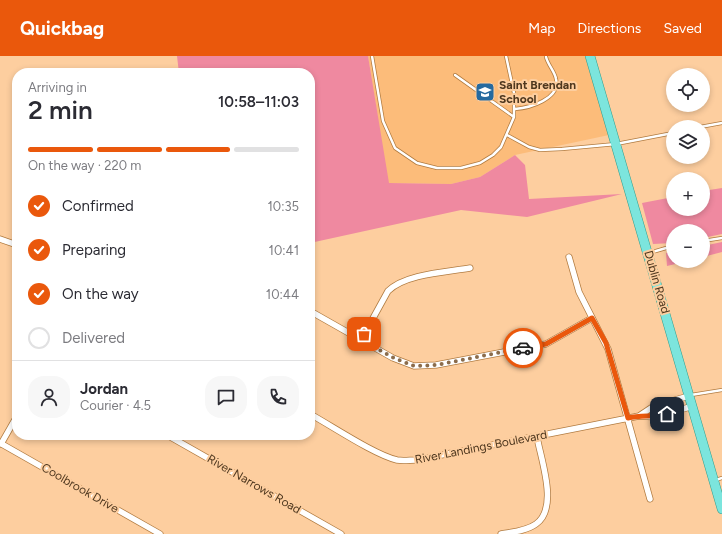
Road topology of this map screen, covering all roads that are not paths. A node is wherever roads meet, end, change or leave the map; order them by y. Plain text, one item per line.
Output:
1 (372, 56) edge
2 (506, 56) edge
3 (590, 56) edge
4 (546, 57) edge
5 (455, 75) dead end
6 (515, 109) junction
7 (514, 117) junction
8 (722, 123) edge
9 (710, 125) edge
10 (666, 134) edge
11 (507, 135) junction
12 (616, 144) junction
13 (722, 238) edge
14 (0, 239) edge
15 (710, 240) edge
16 (12, 243) edge
17 (666, 248) edge
18 (648, 253) junction
19 (569, 257) dead end
20 (470, 268) dead end
21 (315, 314) edge
22 (592, 318) junction
23 (361, 340) junction
24 (722, 390) edge
25 (690, 396) junction
26 (693, 406) junction
27 (639, 416) junction
28 (315, 417) edge
29 (628, 418) junction
30 (12, 424) edge
31 (537, 436) junction
32 (176, 440) edge
33 (1, 443) edge
34 (718, 480) edge
35 (650, 499) dead end
36 (722, 509) edge
37 (160, 534) edge
38 (341, 534) edge
39 (501, 534) edge

1 - 11 lane
2 - 6 lane
3 - 12 main road, Dublin Road
4 - 6 lane
5 - 7 lane
6 - 7 lane
7 - 11 lane
8 - 9 lane
10 - 12 lane
11 - 12 lane
12 - 18 main road, Dublin Road
13 - 15 lane
14 - 16 street
17 - 18 lane
18 - 25 main road, Dublin Road
19 - 22 street
20 - 23 street
21 - 23 street
22 - 23 street
22 - 29 street
24 - 25 lane
25 - 26 main road, Dublin Road
25 - 27 street, River Landings Boulevard
26 - 27 street, River Landings Boulevard
26 - 34 main road, Dublin Road
27 - 29 street, River Landings Boulevard
28 - 31 street, River Landings Boulevard
29 - 31 street, River Landings Boulevard
29 - 35 street
30 - 33 street
31 - 39 street
32 - 38 street, River Narrows Road
33 - 37 street, Coolbrook Drive
34 - 36 main road, Dublin Road

